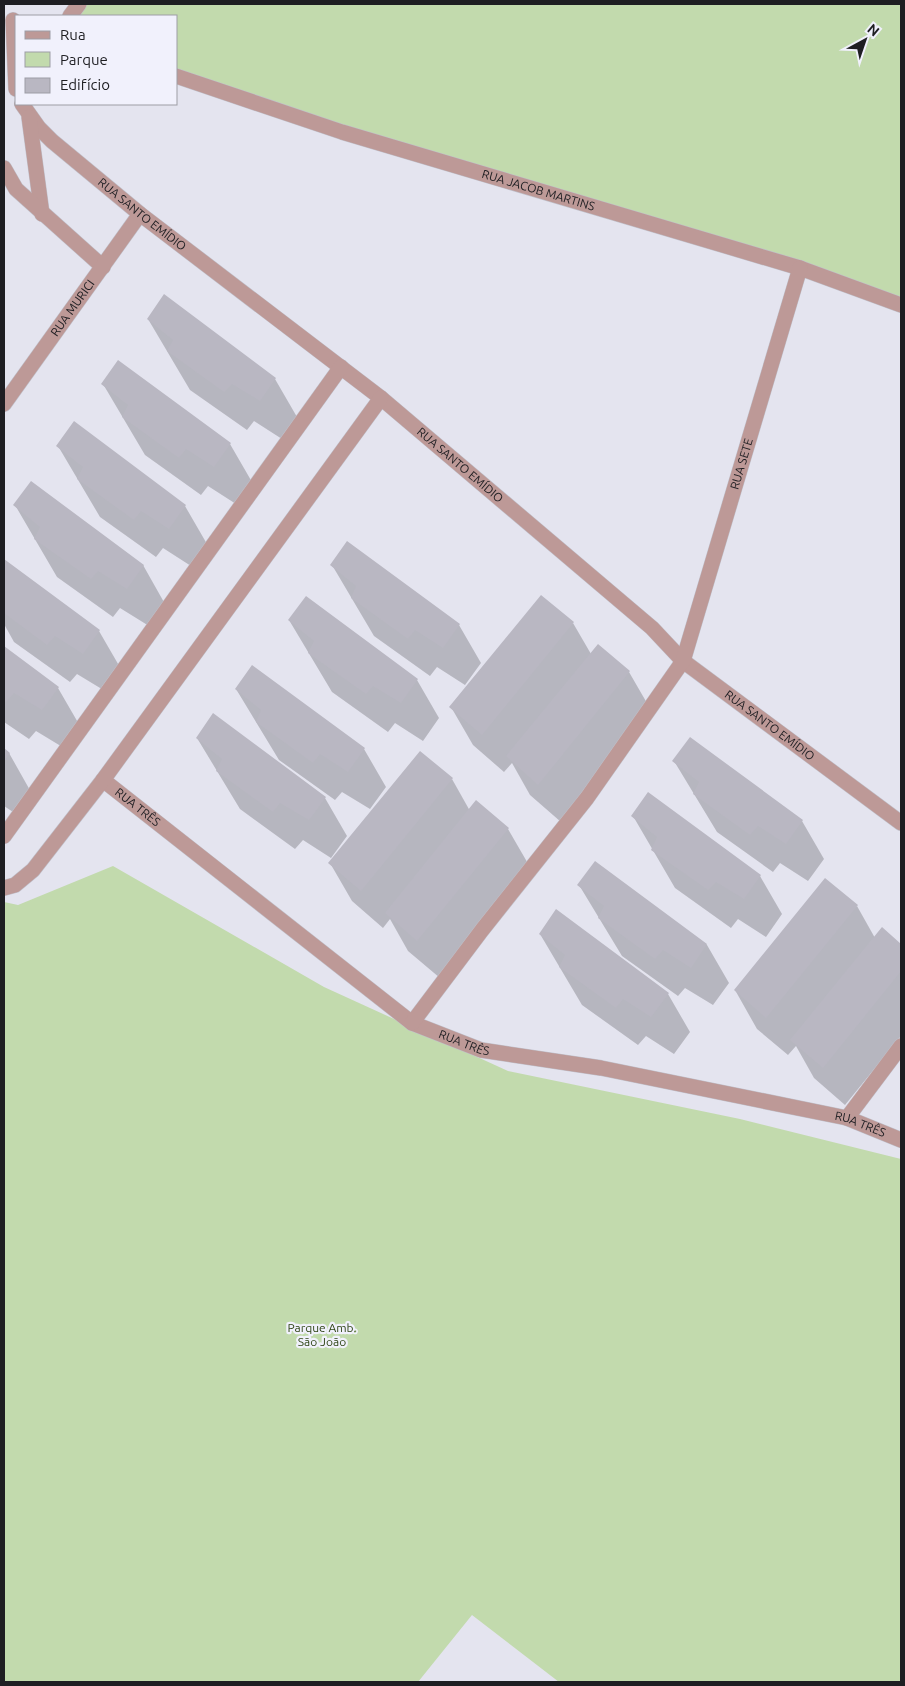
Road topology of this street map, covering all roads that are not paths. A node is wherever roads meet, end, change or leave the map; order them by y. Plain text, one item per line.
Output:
1 (79, 4) edge
2 (71, 15) edge
3 (11, 19) edge
4 (15, 75) edge
5 (178, 77) edge
6 (25, 108) edge
7 (4, 168) edge
8 (42, 214) junction
9 (140, 214) junction
10 (103, 267) junction
11 (800, 268) junction
12 (901, 305) edge
13 (341, 367) junction
14 (381, 398) junction
15 (4, 404) edge
16 (683, 661) junction
17 (103, 780) junction
18 (901, 823) edge
19 (4, 836) edge
20 (4, 888) edge
21 (412, 1023) junction
22 (901, 1046) edge
23 (847, 1118) junction
24 (901, 1140) edge

1 - 2 street
3 - 4 street
5 - 11 street, RUA JACOB MARTINS
6 - 8 street
6 - 9 street, RUA SANTO EMÍDIO
7 - 8 street
8 - 10 street
9 - 10 street, RUA MURICI
9 - 13 street, RUA SANTO EMÍDIO
10 - 15 street, RUA MURICI
11 - 12 street, RUA JACOB MARTINS
11 - 16 street, RUA SETE
13 - 14 street, RUA SANTO EMÍDIO
13 - 19 street
14 - 16 street, RUA SANTO EMÍDIO
14 - 17 street
16 - 18 street, RUA SANTO EMÍDIO
16 - 21 street, RUA SETE
17 - 20 street
17 - 21 street, RUA TRÊS
21 - 23 street, RUA TRÊS
22 - 23 street
23 - 24 street, RUA TRÊS

